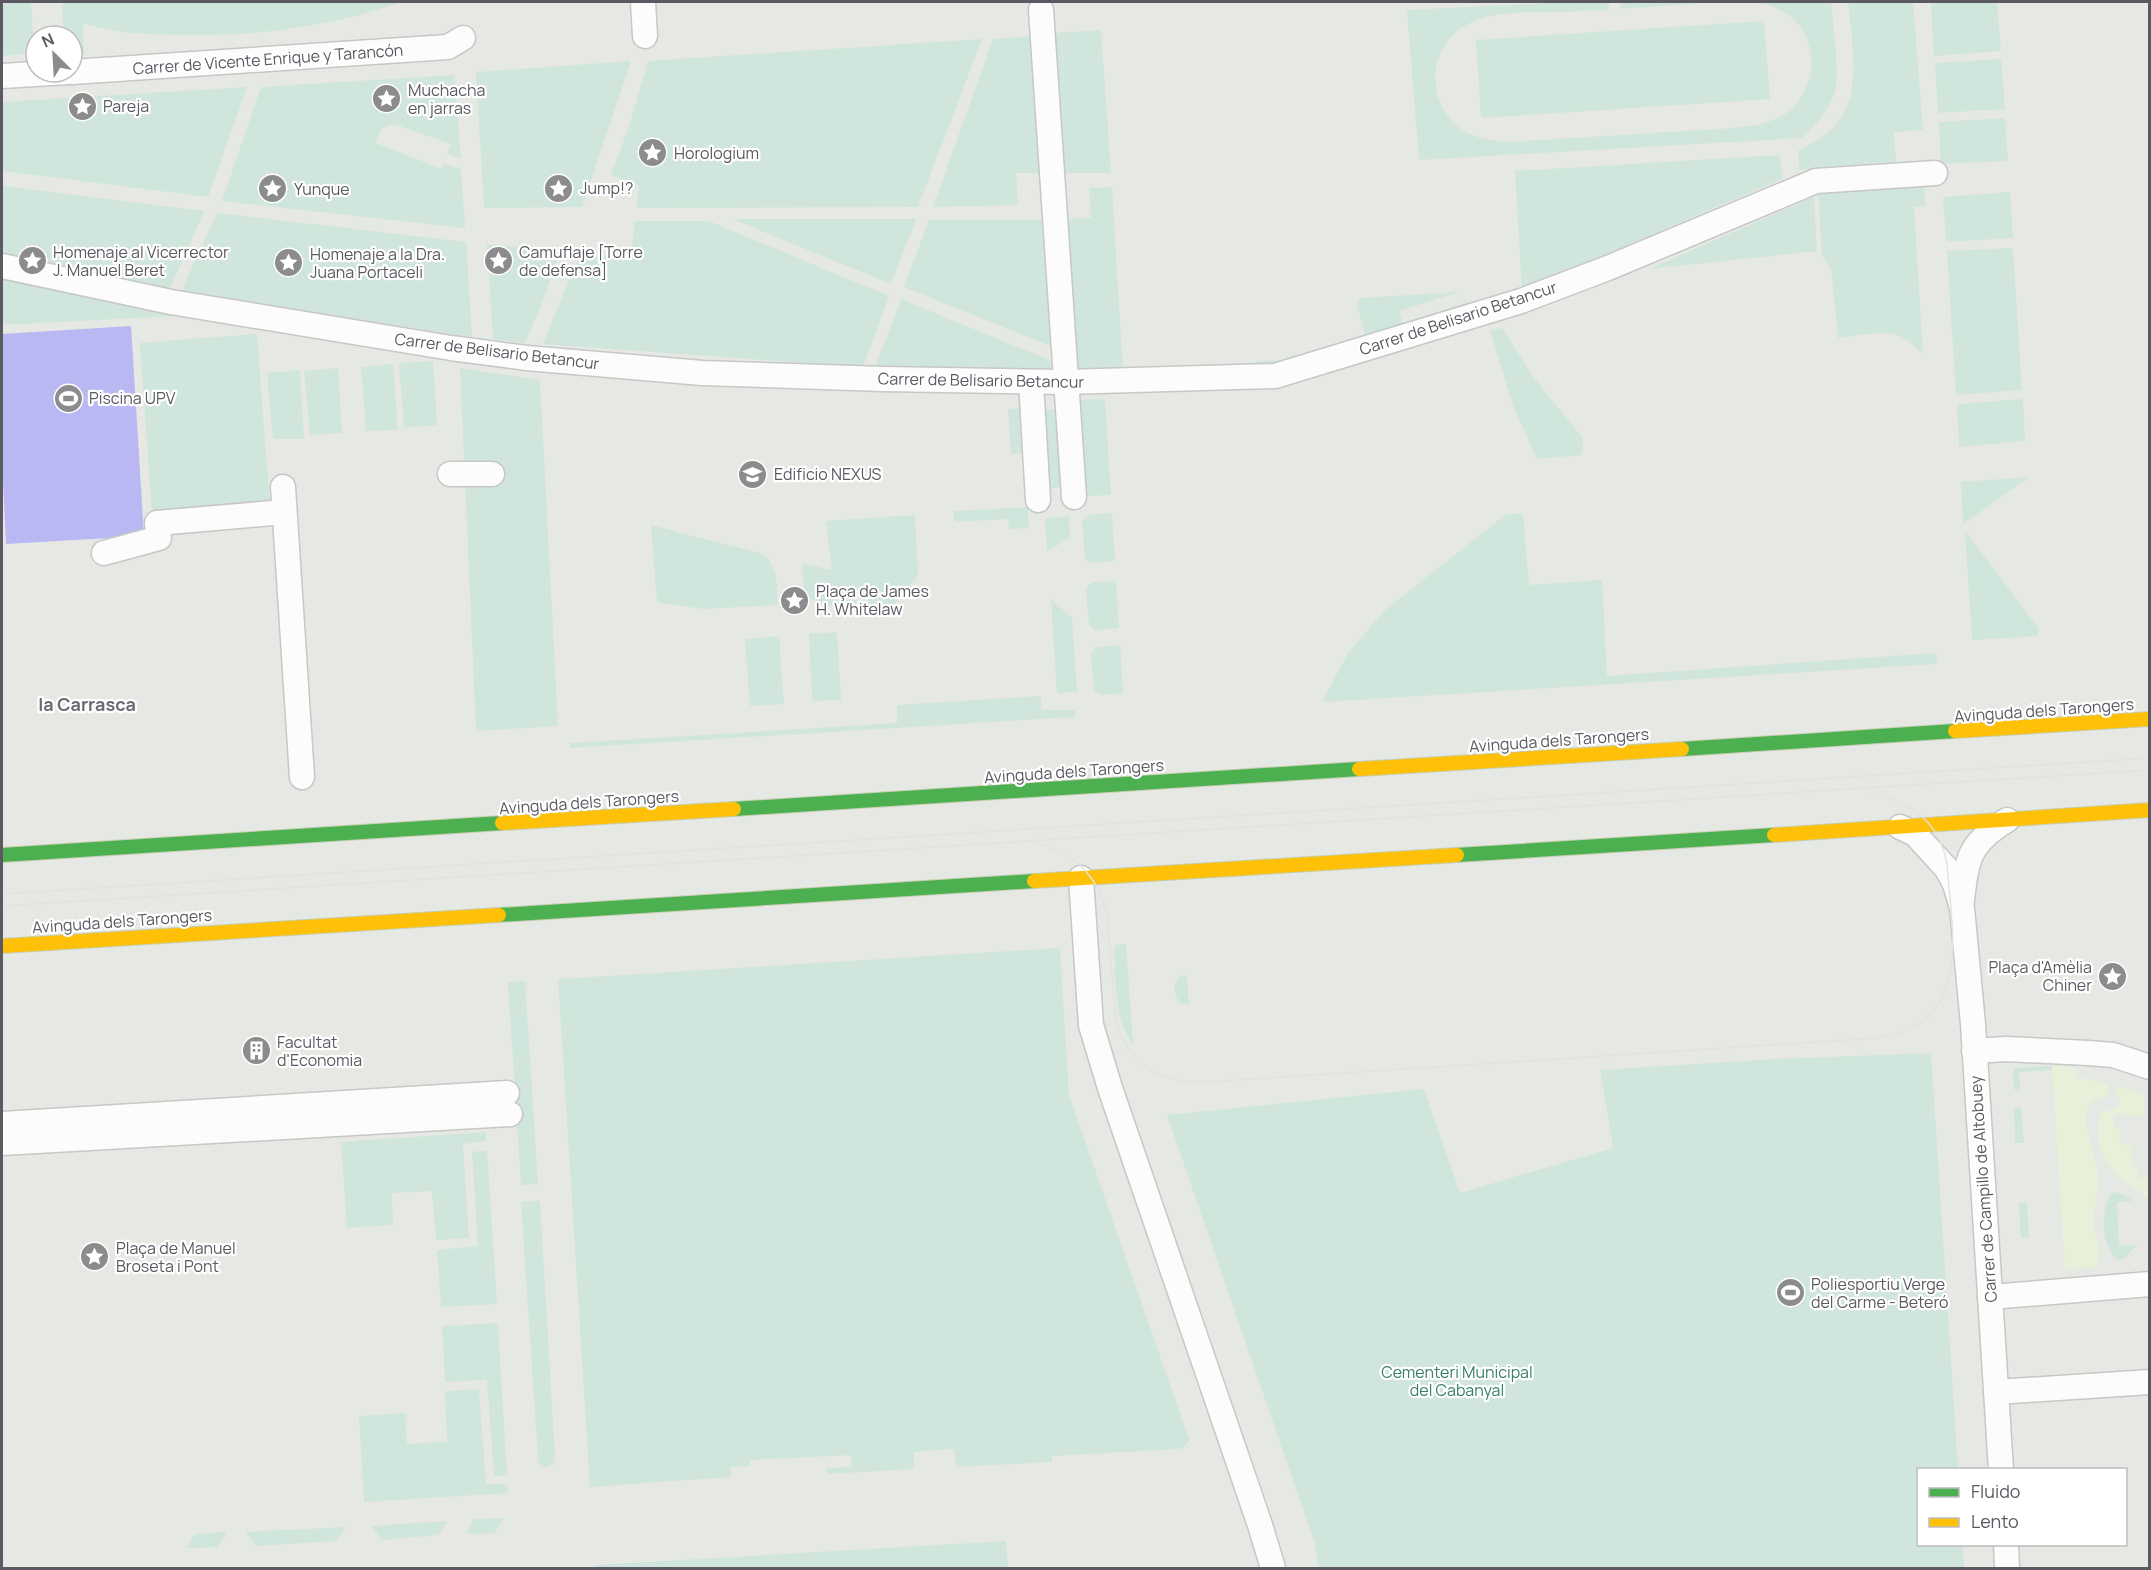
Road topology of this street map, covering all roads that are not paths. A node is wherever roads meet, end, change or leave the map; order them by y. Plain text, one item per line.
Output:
1 (643, 2) edge
2 (1041, 10) dead end
3 (645, 36) dead end
4 (463, 38) dead end
5 (84, 71) edge
6 (24, 75) edge
7 (2, 76) edge
8 (1935, 173) dead end
9 (2, 266) edge
10 (1031, 382) junction
11 (1065, 382) junction
12 (450, 474) dead end
13 (492, 474) dead end
14 (283, 487) dead end
15 (1074, 497) dead end
16 (1038, 500) dead end
17 (284, 512) junction
18 (104, 553) dead end
19 (2150, 719) edge
20 (302, 777) dead end
21 (2150, 810) edge
22 (2008, 819) junction
23 (1900, 827) junction
24 (2, 855) edge
25 (1081, 878) junction
26 (1962, 908) junction
27 (2, 946) edge
28 (1974, 1051) junction
29 (2150, 1067) edge
30 (2, 1124) edge
31 (2, 1143) edge
32 (2150, 1284) edge
33 (1990, 1297) junction
34 (2150, 1382) edge
35 (1996, 1392) junction
36 (2001, 1468) edge
37 (2006, 1546) edge
38 (1273, 1569) edge
39 (2007, 1569) edge

1 - 3 street
2 - 11 street
4 - 5 street, Carrer de Vicente Enrique y Tarancón
6 - 7 street, Carrer de Vicente Enrique y Tarancón
8 - 11 street, Carrer de Belisario Betancur
9 - 10 street, Carrer de Belisario Betancur
10 - 11 street, Carrer de Belisario Betancur
10 - 16 street
11 - 15 street
12 - 13 street
14 - 17 street
17 - 18 street
17 - 20 street
19 - 24 main road, Avinguda dels Tarongers
21 - 22 main road, Avinguda dels Tarongers
22 - 23 main road, Avinguda dels Tarongers
22 - 26 street, Carrer de Campillo de Altobuey
23 - 25 main road, Avinguda dels Tarongers
23 - 26 street, Carrer de Campillo de Altobuey
25 - 27 main road, Avinguda dels Tarongers
25 - 38 street
26 - 28 street, Carrer de Campillo de Altobuey
28 - 29 street
28 - 33 street, Carrer de Campillo de Altobuey
30 - 31 street
32 - 33 street
33 - 35 street, Carrer de Campillo de Altobuey
34 - 35 street
35 - 36 street, Carrer de Campillo de Altobuey
37 - 39 street

